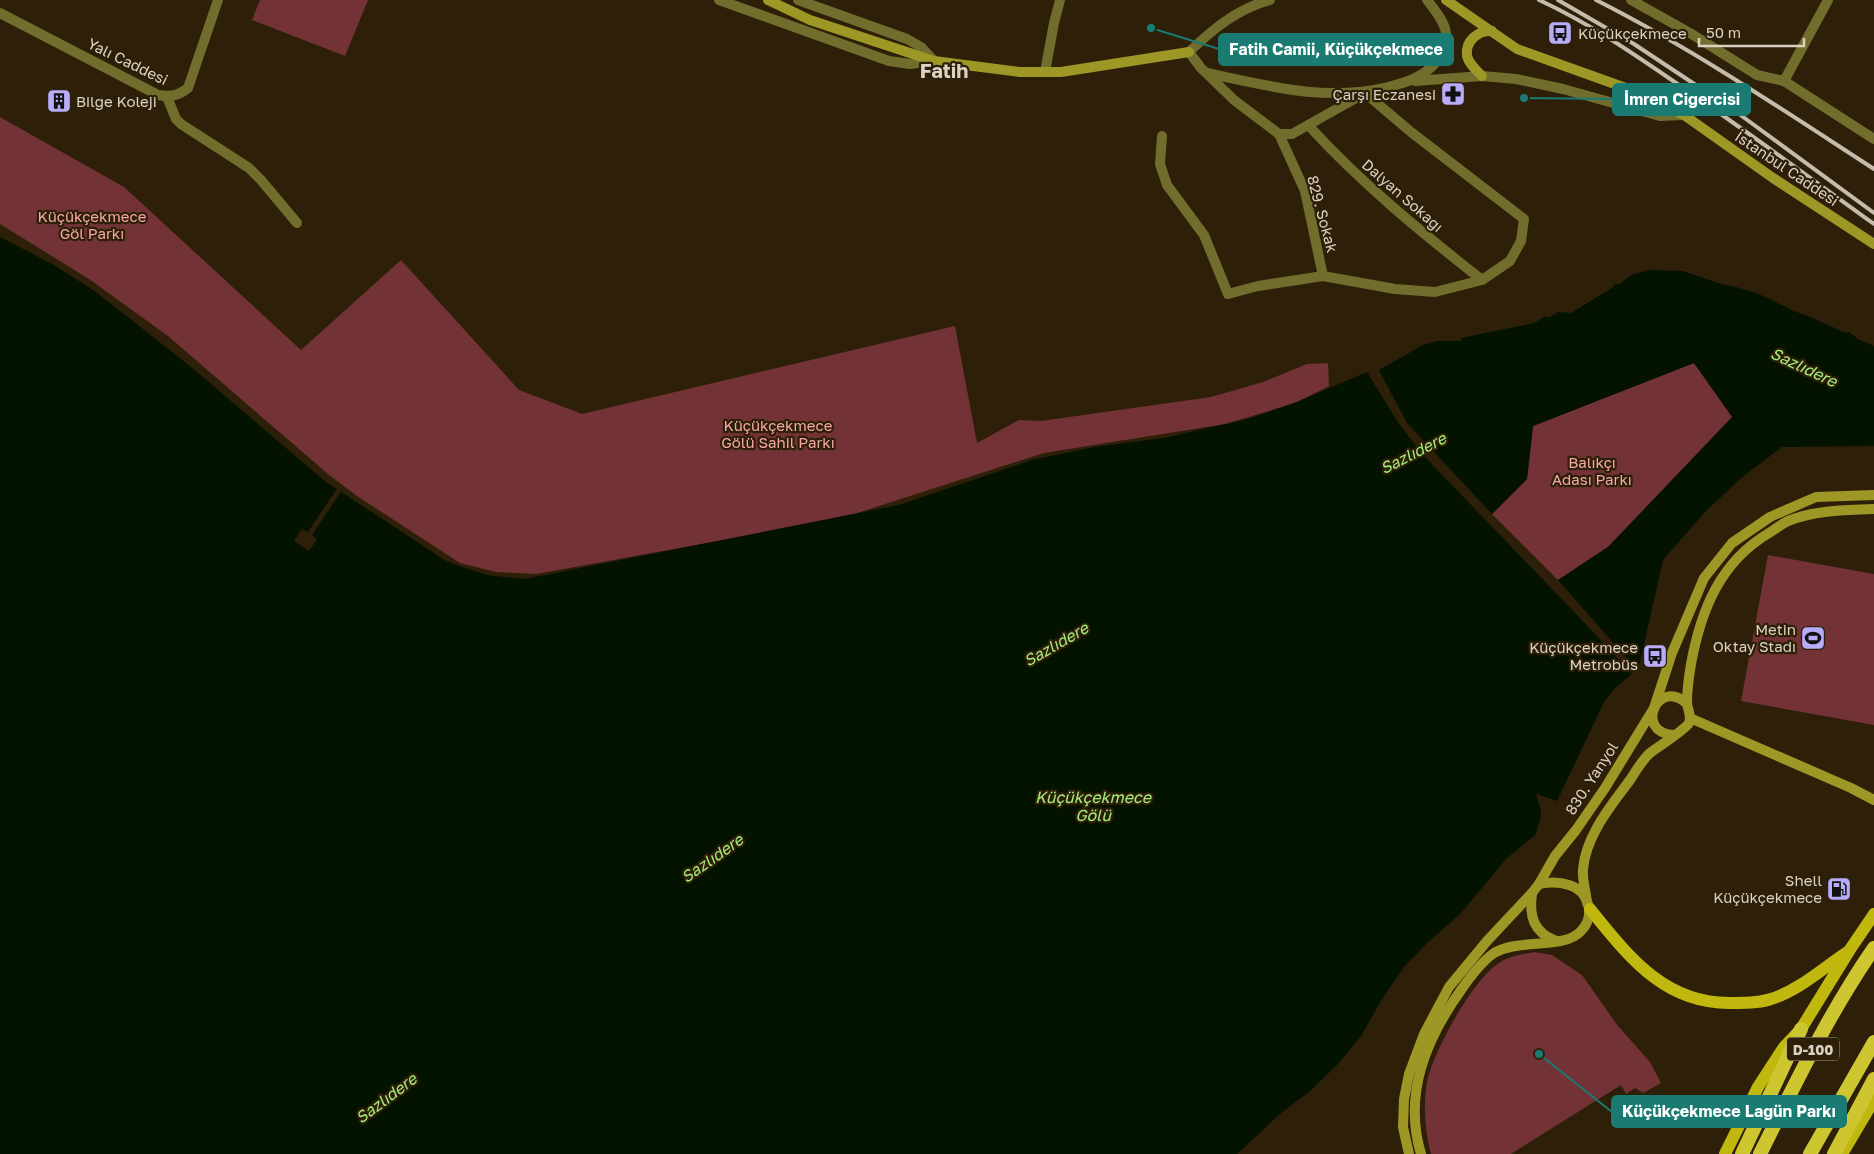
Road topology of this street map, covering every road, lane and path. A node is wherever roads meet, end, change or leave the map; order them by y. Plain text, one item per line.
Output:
1 (218, 0) edge
2 (719, 0) edge
3 (768, 0) edge
4 (798, 0) edge
5 (1060, 0) edge
6 (1270, 0) edge
7 (1427, 0) edge
8 (1446, 0) edge
9 (1631, 0) edge
10 (1828, 0) edge
11 (0, 13) edge
12 (1492, 30) junction
13 (1189, 52) junction
14 (934, 61) junction
15 (1045, 72) junction
16 (1207, 72) junction
17 (1482, 76) junction
18 (1411, 81) junction
19 (1784, 81) junction
20 (1365, 92) junction
21 (167, 97) junction
22 (1684, 115) junction
23 (1309, 126) junction
24 (1279, 134) junction
25 (1162, 136) dead end
26 (1874, 139) edge
27 (297, 223) dead end
28 (1874, 244) edge
29 (1323, 276) junction
30 (1482, 280) junction
31 (1874, 495) edge
32 (1874, 509) edge
33 (1687, 704) junction
34 (1654, 708) junction
35 (1690, 718) junction
36 (1674, 735) junction
37 (1874, 800) edge
38 (1539, 884) junction
39 (1532, 893) junction
40 (1589, 906) junction
41 (1874, 914) edge
42 (1557, 941) junction
43 (1874, 948) edge
44 (1849, 951) junction
45 (1801, 1029) junction
46 (1874, 1042) edge
47 (1874, 1079) edge
48 (1874, 1100) edge
49 (1409, 1154) edge
50 (1421, 1154) edge
51 (1725, 1154) edge
52 (1742, 1154) edge
53 (1760, 1154) edge
54 (1810, 1154) edge
55 (1834, 1154) edge
56 (1842, 1154) edge

1 - 21 street, Yalı Caddesi
2 - 14 street
3 - 14 main road
4 - 14 street
5 - 15 street
6 - 13 street
7 - 18 street
8 - 12 main road, İstanbul Caddesi
9 - 19 street
10 - 19 street
11 - 21 street, Yalı Caddesi
12 - 17 main road
12 - 22 main road, İstanbul Caddesi
13 - 15 main road
13 - 16 street
14 - 15 main road
16 - 20 street
16 - 24 street
17 - 18 street
17 - 22 street
18 - 20 street
19 - 26 street
20 - 23 street
20 - 30 street
21 - 27 street
22 - 28 main road, İstanbul Caddesi
23 - 24 street
23 - 30 street, Dalyan Sokağı
24 - 29 street, 829. Sokak
25 - 29 street
29 - 30 street
31 - 34 main road, 830. Yanyol
32 - 33 main road
33 - 34 main road
33 - 35 main road
34 - 36 main road
34 - 38 main road, 830. Yanyol
35 - 36 main road
35 - 37 main road
36 - 40 main road
38 - 39 main road, 830. Yanyol
38 - 40 main road
39 - 42 main road
39 - 49 main road, 830. Yanyol
40 - 42 main road
40 - 44 main road
41 - 44 main road
42 - 50 main road
43 - 53 highway, D-100
44 - 45 main road
45 - 51 main road
45 - 52 highway
46 - 54 highway, D-100
47 - 55 highway
48 - 56 main road

